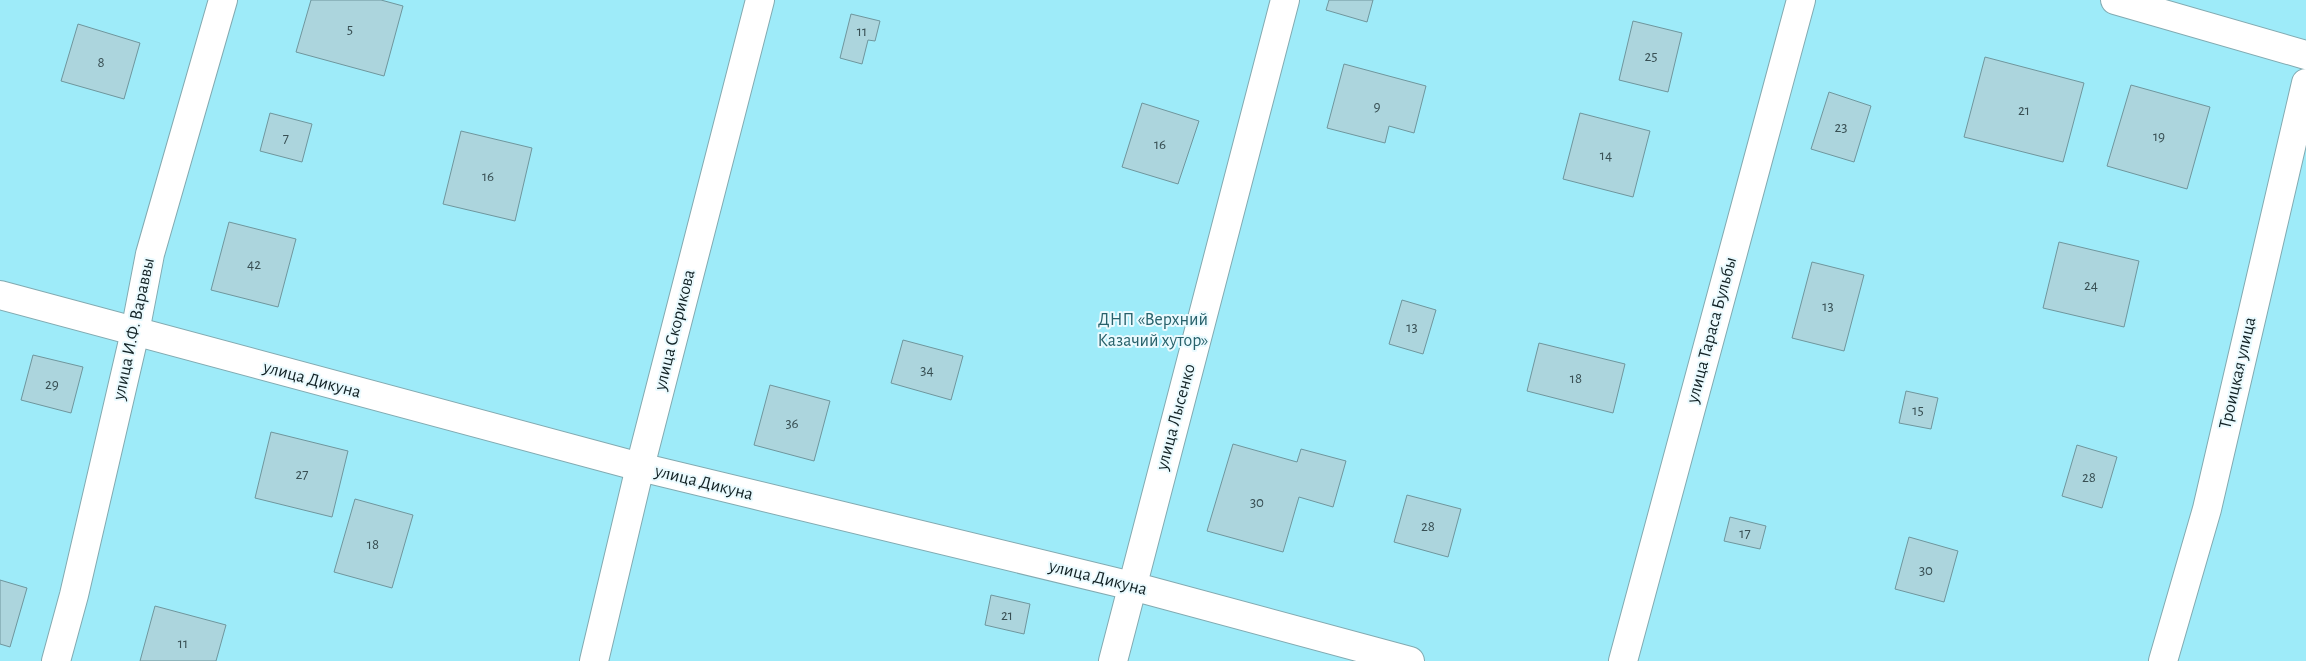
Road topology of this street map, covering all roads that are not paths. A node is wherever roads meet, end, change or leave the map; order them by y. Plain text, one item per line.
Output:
1 (222, 0) edge
2 (760, 0) edge
3 (1286, 0) edge
4 (1801, 0) edge
5 (2115, 0) edge
6 (2306, 55) edge
7 (2306, 83) edge
8 (0, 295) edge
9 (136, 332) junction
10 (640, 467) junction
11 (1132, 586) junction
12 (56, 661) edge
13 (594, 661) edge
14 (1113, 661) edge
15 (1410, 661) edge
16 (1623, 661) edge
17 (2163, 661) edge

1 - 9 street, улица И.Ф. Вараввы
2 - 10 street, улица Скорикова
3 - 11 street, улица Лысенко
4 - 16 street, улица Тараса Бульбы
5 - 6 street
7 - 17 street, Троицкая улица
8 - 9 street, улица Дикуна
9 - 10 street, улица Дикуна
9 - 12 street, улица И.Ф. Вараввы
10 - 11 street, улица Дикуна
10 - 13 street, улица Скорикова
11 - 14 street, улица Лысенко
11 - 15 street, улица Дикуна

